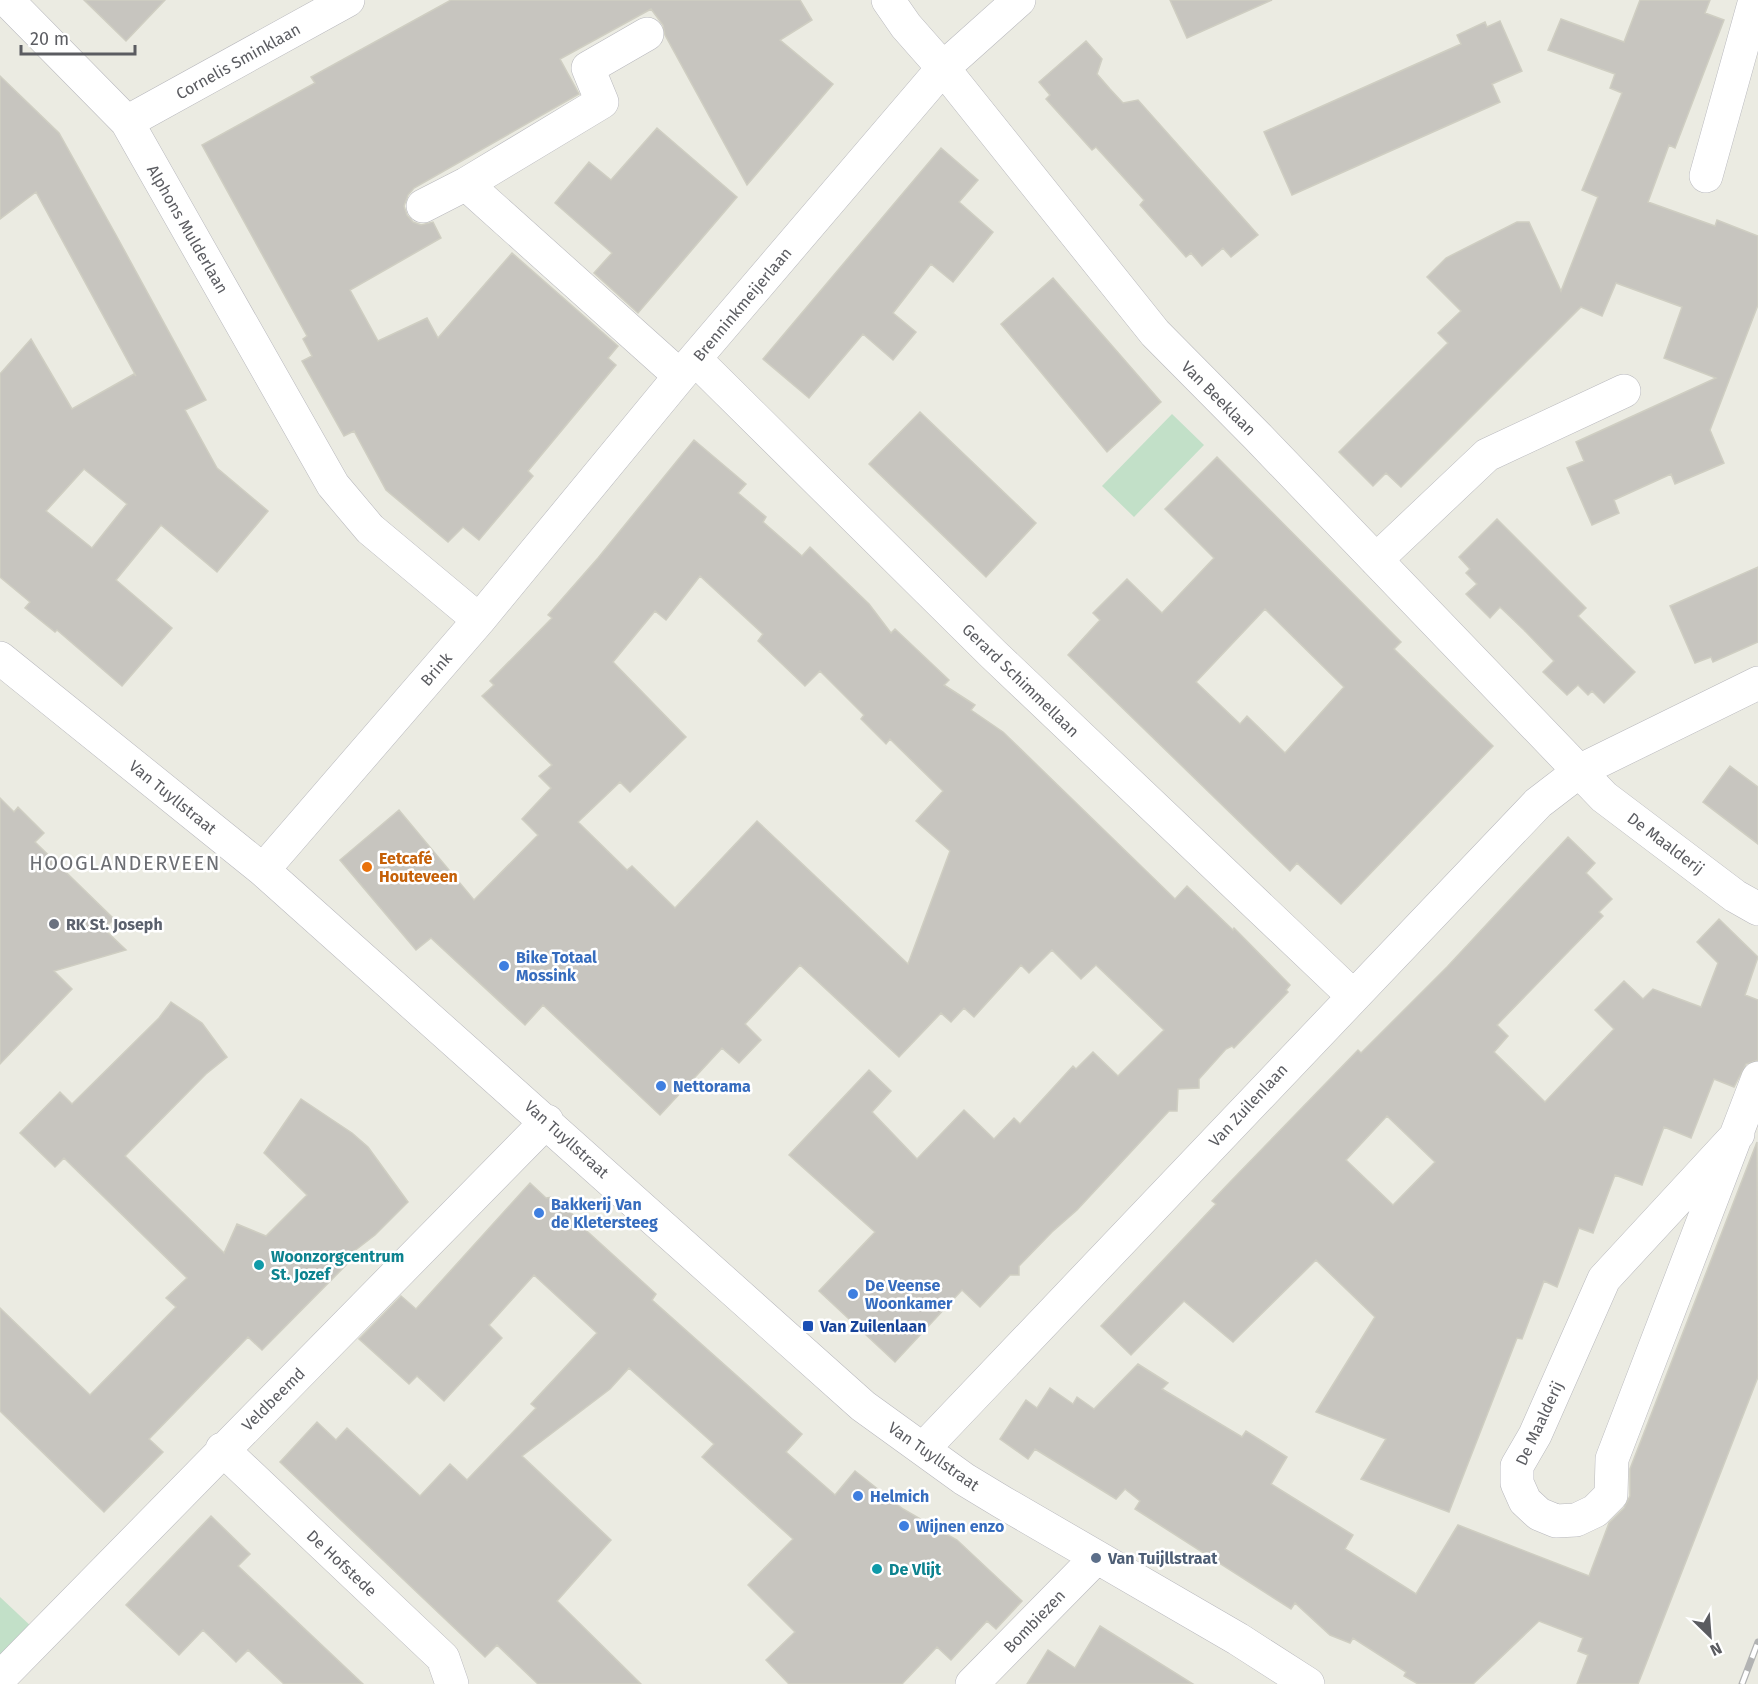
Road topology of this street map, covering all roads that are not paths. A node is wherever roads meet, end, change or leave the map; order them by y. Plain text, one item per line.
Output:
1 (7, 0) edge
2 (348, 0) edge
3 (888, 0) edge
4 (1019, 0) edge
5 (1755, 0) edge
6 (647, 34) dead end
7 (943, 68) junction
8 (127, 122) junction
9 (1706, 176) dead end
10 (466, 184) junction
11 (423, 206) dead end
12 (688, 368) junction
13 (1624, 391) dead end
14 (1376, 560) junction
15 (479, 620) junction
16 (0, 658) edge
17 (1758, 683) edge
18 (1581, 770) junction
19 (263, 870) junction
20 (1758, 909) edge
21 (1352, 995) junction
22 (1758, 1078) edge
23 (547, 1121) junction
24 (1737, 1134) junction
25 (222, 1449) junction
26 (923, 1449) junction
27 (1096, 1558) junction
28 (0, 1678) edge
29 (452, 1684) edge
30 (972, 1684) edge
31 (1308, 1684) edge

1 - 8 street, Alphons Mulderlaan
2 - 8 street, Cornelis Sminklaan
3 - 7 street, Van Beeklaan
4 - 7 street, Brenninkmeijerlaan
5 - 9 street
6 - 10 street
7 - 12 street, Brenninkmeijerlaan
7 - 14 street, Van Beeklaan
8 - 15 street, Alphons Mulderlaan
10 - 11 street
10 - 12 street, Gerard Schimmellaan
12 - 15 street, Brenninkmeijerlaan
12 - 21 street, Gerard Schimmellaan
13 - 14 street
14 - 18 street, Van Beeklaan
15 - 19 street, Brink
16 - 19 street, Van Tuyllstraat
17 - 18 street, Van Zuilenlaan
18 - 20 street, De Maalderij
18 - 21 street, Van Zuilenlaan
19 - 23 street, Van Tuyllstraat
21 - 26 street, Van Zuilenlaan
22 - 24 street, De Maalderij
23 - 25 street, Veldbeemd
23 - 26 street, Van Tuyllstraat
24 - 24 street, De Maalderij
25 - 28 street, Veldbeemd
25 - 29 street, De Hofstede
26 - 27 street, Van Tuyllstraat
27 - 30 street, Bombiezen
27 - 31 street, Van Tuyllstraat

